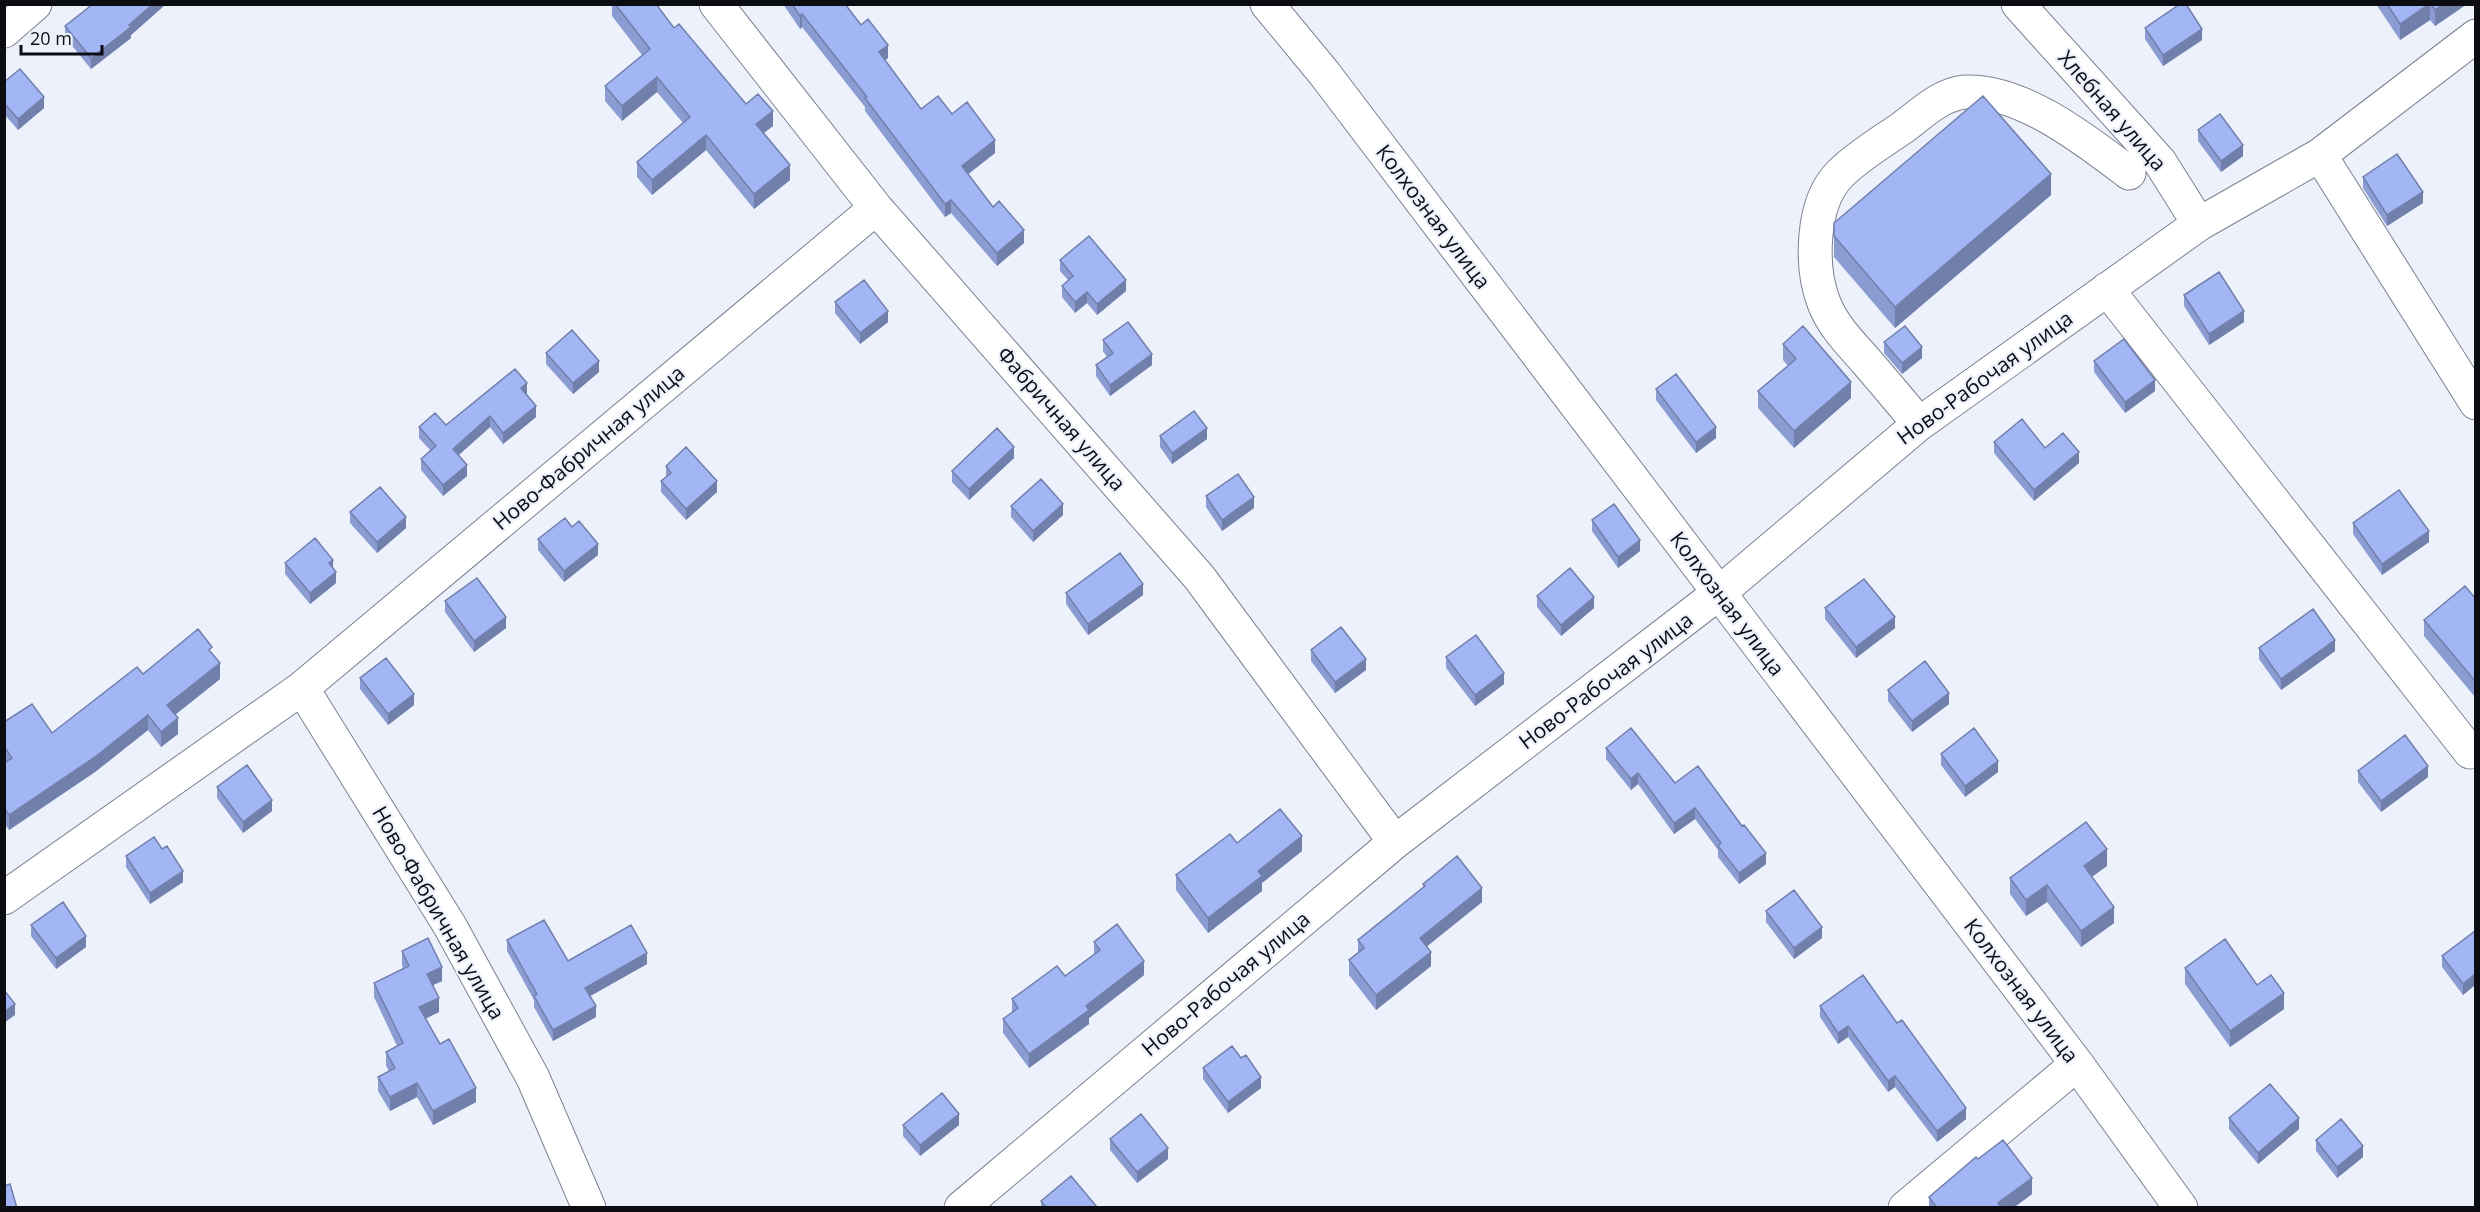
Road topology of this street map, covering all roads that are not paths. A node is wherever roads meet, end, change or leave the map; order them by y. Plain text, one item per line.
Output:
1 (35, 4) edge
2 (716, 4) edge
3 (1267, 4) edge
4 (2018, 4) edge
5 (4, 31) edge
6 (2475, 36) edge
7 (2320, 155) junction
8 (2129, 173) dead end
9 (876, 208) junction
10 (2199, 224) junction
11 (2107, 289) junction
12 (2475, 403) edge
13 (1919, 424) junction
14 (1719, 593) junction
15 (302, 688) junction
16 (2470, 752) dead end
17 (1395, 842) junction
18 (4, 898) edge
19 (2077, 1064) junction
20 (589, 1208) edge
21 (961, 1208) edge
22 (1905, 1208) edge
23 (2181, 1208) edge

1 - 5 street
2 - 9 street, Фабричная улица
3 - 14 street, Колхозная улица
4 - 10 street, Хлебная улица
6 - 7 street, Ново-Рабочая улица
7 - 10 street, Ново-Рабочая улица
7 - 12 street
8 - 13 street
9 - 15 street, Ново-Фабричная улица
9 - 17 street, Фабричная улица
10 - 11 street, Ново-Рабочая улица
11 - 13 street, Ново-Рабочая улица
11 - 16 street
13 - 14 street, Ново-Рабочая улица
14 - 17 street, Ново-Рабочая улица
14 - 19 street, Колхозная улица
15 - 18 street, Ново-Фабричная улица
15 - 20 street, Ново-Фабричная улица
17 - 21 street, Ново-Рабочая улица
19 - 22 street
19 - 23 street, Колхозная улица

